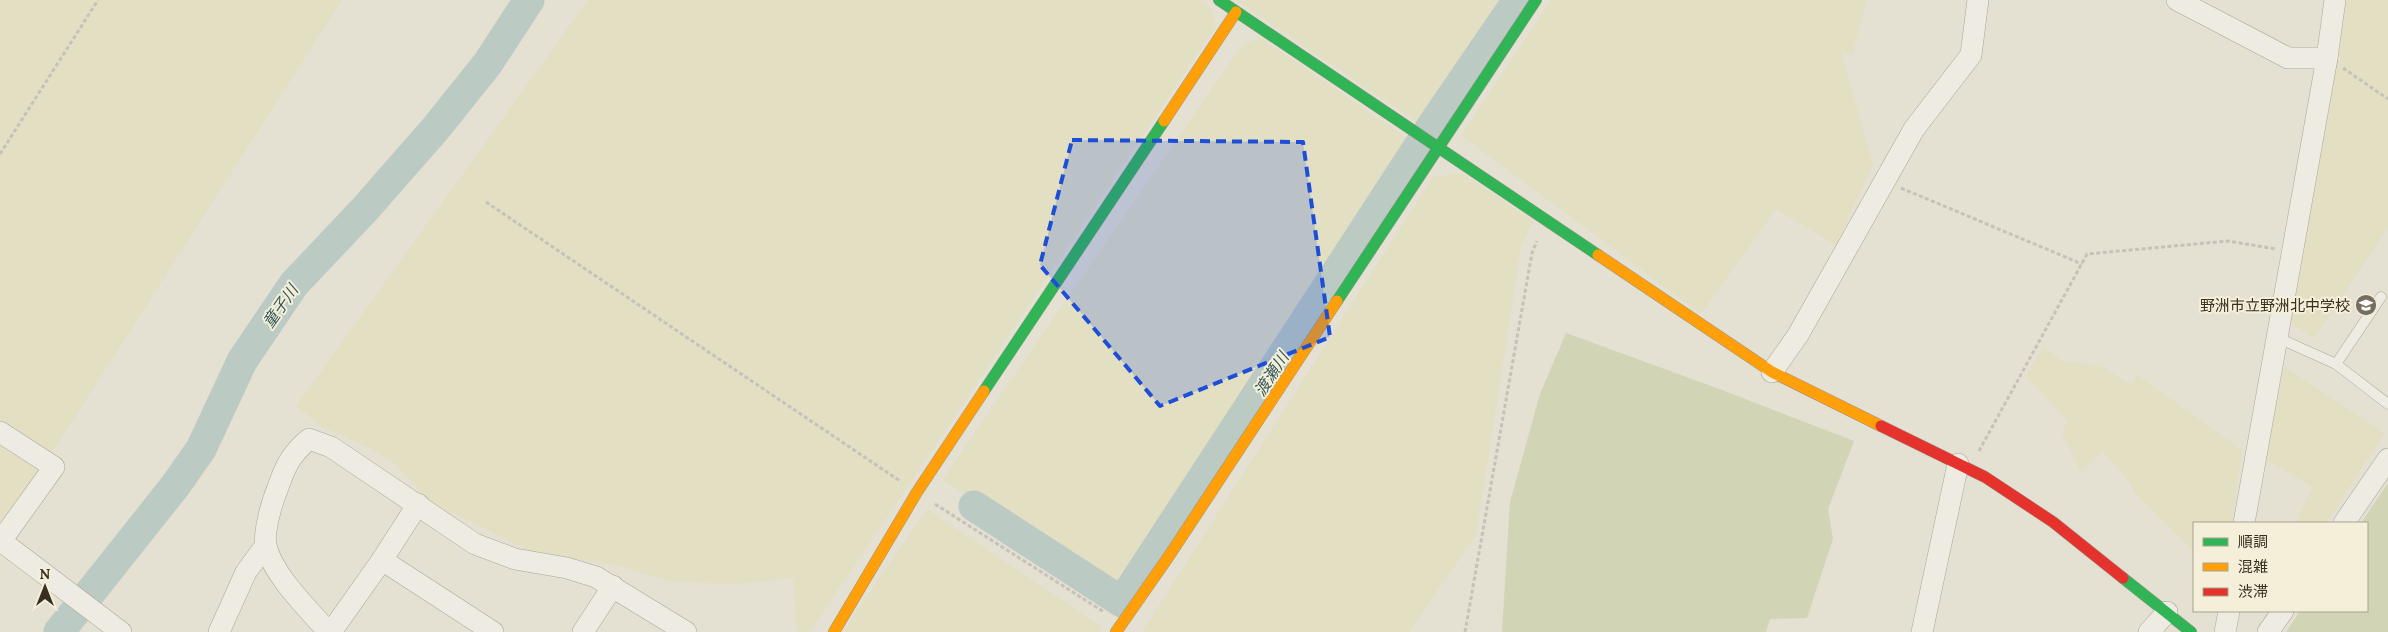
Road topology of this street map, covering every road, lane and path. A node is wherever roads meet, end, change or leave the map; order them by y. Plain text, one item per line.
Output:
1 (98, 0) edge
2 (1219, 0) edge
3 (1536, 0) edge
4 (1978, 0) edge
5 (2177, 0) edge
6 (2335, 0) edge
7 (1236, 12) junction
8 (2327, 58) junction
9 (2388, 99) edge
10 (1438, 147) junction
11 (0, 154) edge
12 (1884, 181) junction
13 (486, 202) dead end
14 (1547, 220) junction
15 (2291, 251) junction
16 (2082, 264) junction
17 (2381, 297) dead end
18 (2276, 337) junction
19 (2336, 364) junction
20 (1772, 372) junction
21 (2388, 404) edge
22 (0, 432) edge
23 (2388, 459) edge
24 (1963, 467) junction
25 (917, 492) junction
26 (418, 504) junction
27 (2244, 522) edge
28 (2345, 522) edge
29 (266, 545) junction
30 (382, 560) junction
31 (613, 586) junction
32 (2167, 612) junction
33 (2229, 612) edge
34 (2282, 612) edge
35 (1124, 629) edge
36 (122, 632) edge
37 (219, 632) edge
38 (330, 632) edge
39 (493, 632) edge
40 (583, 632) edge
41 (686, 632) edge
42 (834, 632) edge
43 (1465, 632) edge
44 (1922, 632) edge
45 (2149, 632) edge
46 (2191, 632) edge
47 (2225, 632) edge
48 (2268, 632) edge

1 - 11 path
2 - 7 street
3 - 10 street
4 - 12 street
5 - 8 street
6 - 8 street
7 - 10 street
7 - 25 street
8 - 9 path
8 - 15 street
10 - 14 street
10 - 35 street
12 - 16 path
12 - 20 street
13 - 25 path
14 - 20 street
14 - 43 path
15 - 16 path
15 - 18 street
16 - 24 path
17 - 19 lane
18 - 19 lane
18 - 27 street
19 - 21 lane
20 - 24 street
22 - 36 street
23 - 28 street
24 - 32 street
24 - 44 street
25 - 35 path
25 - 42 street
26 - 29 street
26 - 30 street
26 - 31 street
29 - 37 street
29 - 38 street
30 - 38 street
30 - 39 street
31 - 40 street
31 - 41 street
32 - 45 street
32 - 46 street
33 - 47 street
34 - 48 street

